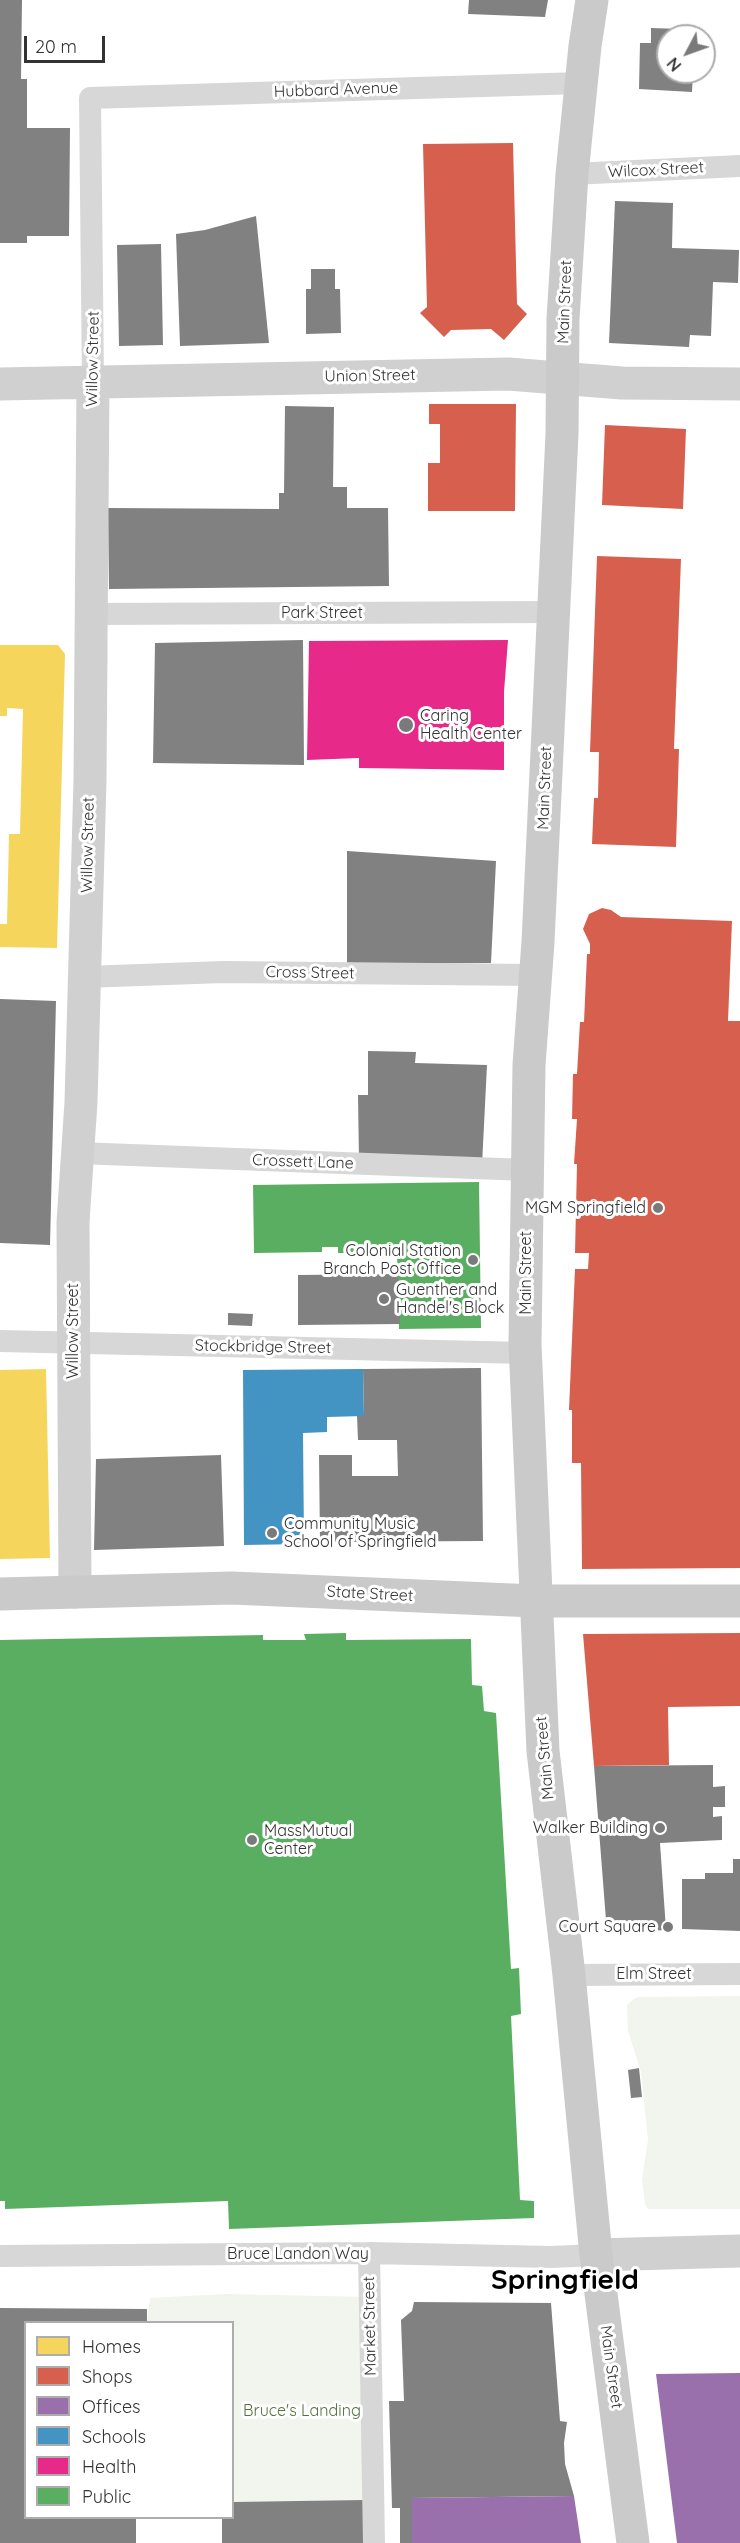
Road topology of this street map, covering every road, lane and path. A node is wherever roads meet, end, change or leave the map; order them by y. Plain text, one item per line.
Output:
1 (592, 0) edge
2 (581, 83) junction
3 (90, 98) joint
4 (740, 166) edge
5 (572, 174) junction
6 (563, 378) junction
7 (93, 383) junction
8 (0, 384) edge
9 (740, 384) edge
10 (552, 612) junction
11 (92, 625) junction
12 (534, 975) junction
13 (85, 977) junction
14 (78, 1153) junction
15 (527, 1170) junction
16 (0, 1341) edge
17 (72, 1342) junction
18 (525, 1353) junction
19 (75, 1593) junction
20 (0, 1594) edge
21 (535, 1601) junction
22 (740, 1601) edge
23 (740, 1974) edge
24 (569, 1975) junction
25 (740, 2251) edge
26 (369, 2253) junction
27 (596, 2255) junction
28 (0, 2256) edge
29 (374, 2543) edge
30 (633, 2543) edge

1 - 2 main road, Main Street
2 - 3 street, Hubbard Avenue
2 - 5 main road, Main Street
3 - 7 street, Willow Street
4 - 5 street, Wilcox Street
5 - 6 main road, Main Street
6 - 7 street, Union Street
6 - 9 street, Union Street
6 - 10 main road, Main Street
7 - 8 street, Union Street
7 - 11 street, Willow Street
10 - 11 street, Park Street
10 - 12 main road, Main Street
11 - 13 street, Willow Street
12 - 13 street, Cross Street
12 - 15 main road, Main Street
13 - 14 street, Willow Street
14 - 15 street, Crossett Lane
14 - 17 street, Willow Street
15 - 18 main road, Main Street
16 - 17 street, Stockbridge Street
17 - 18 street, Stockbridge Street
17 - 19 street, Willow Street
18 - 21 main road, Main Street
19 - 20 main road, State Street
19 - 21 main road, State Street
21 - 22 main road, State Street
21 - 24 main road, Main Street
23 - 24 street, Elm Street
24 - 27 main road, Main Street
25 - 27 street
26 - 27 street, Bruce Landon Way
26 - 28 street, Bruce Landon Way
26 - 29 street, Market Street
27 - 30 main road, Main Street

